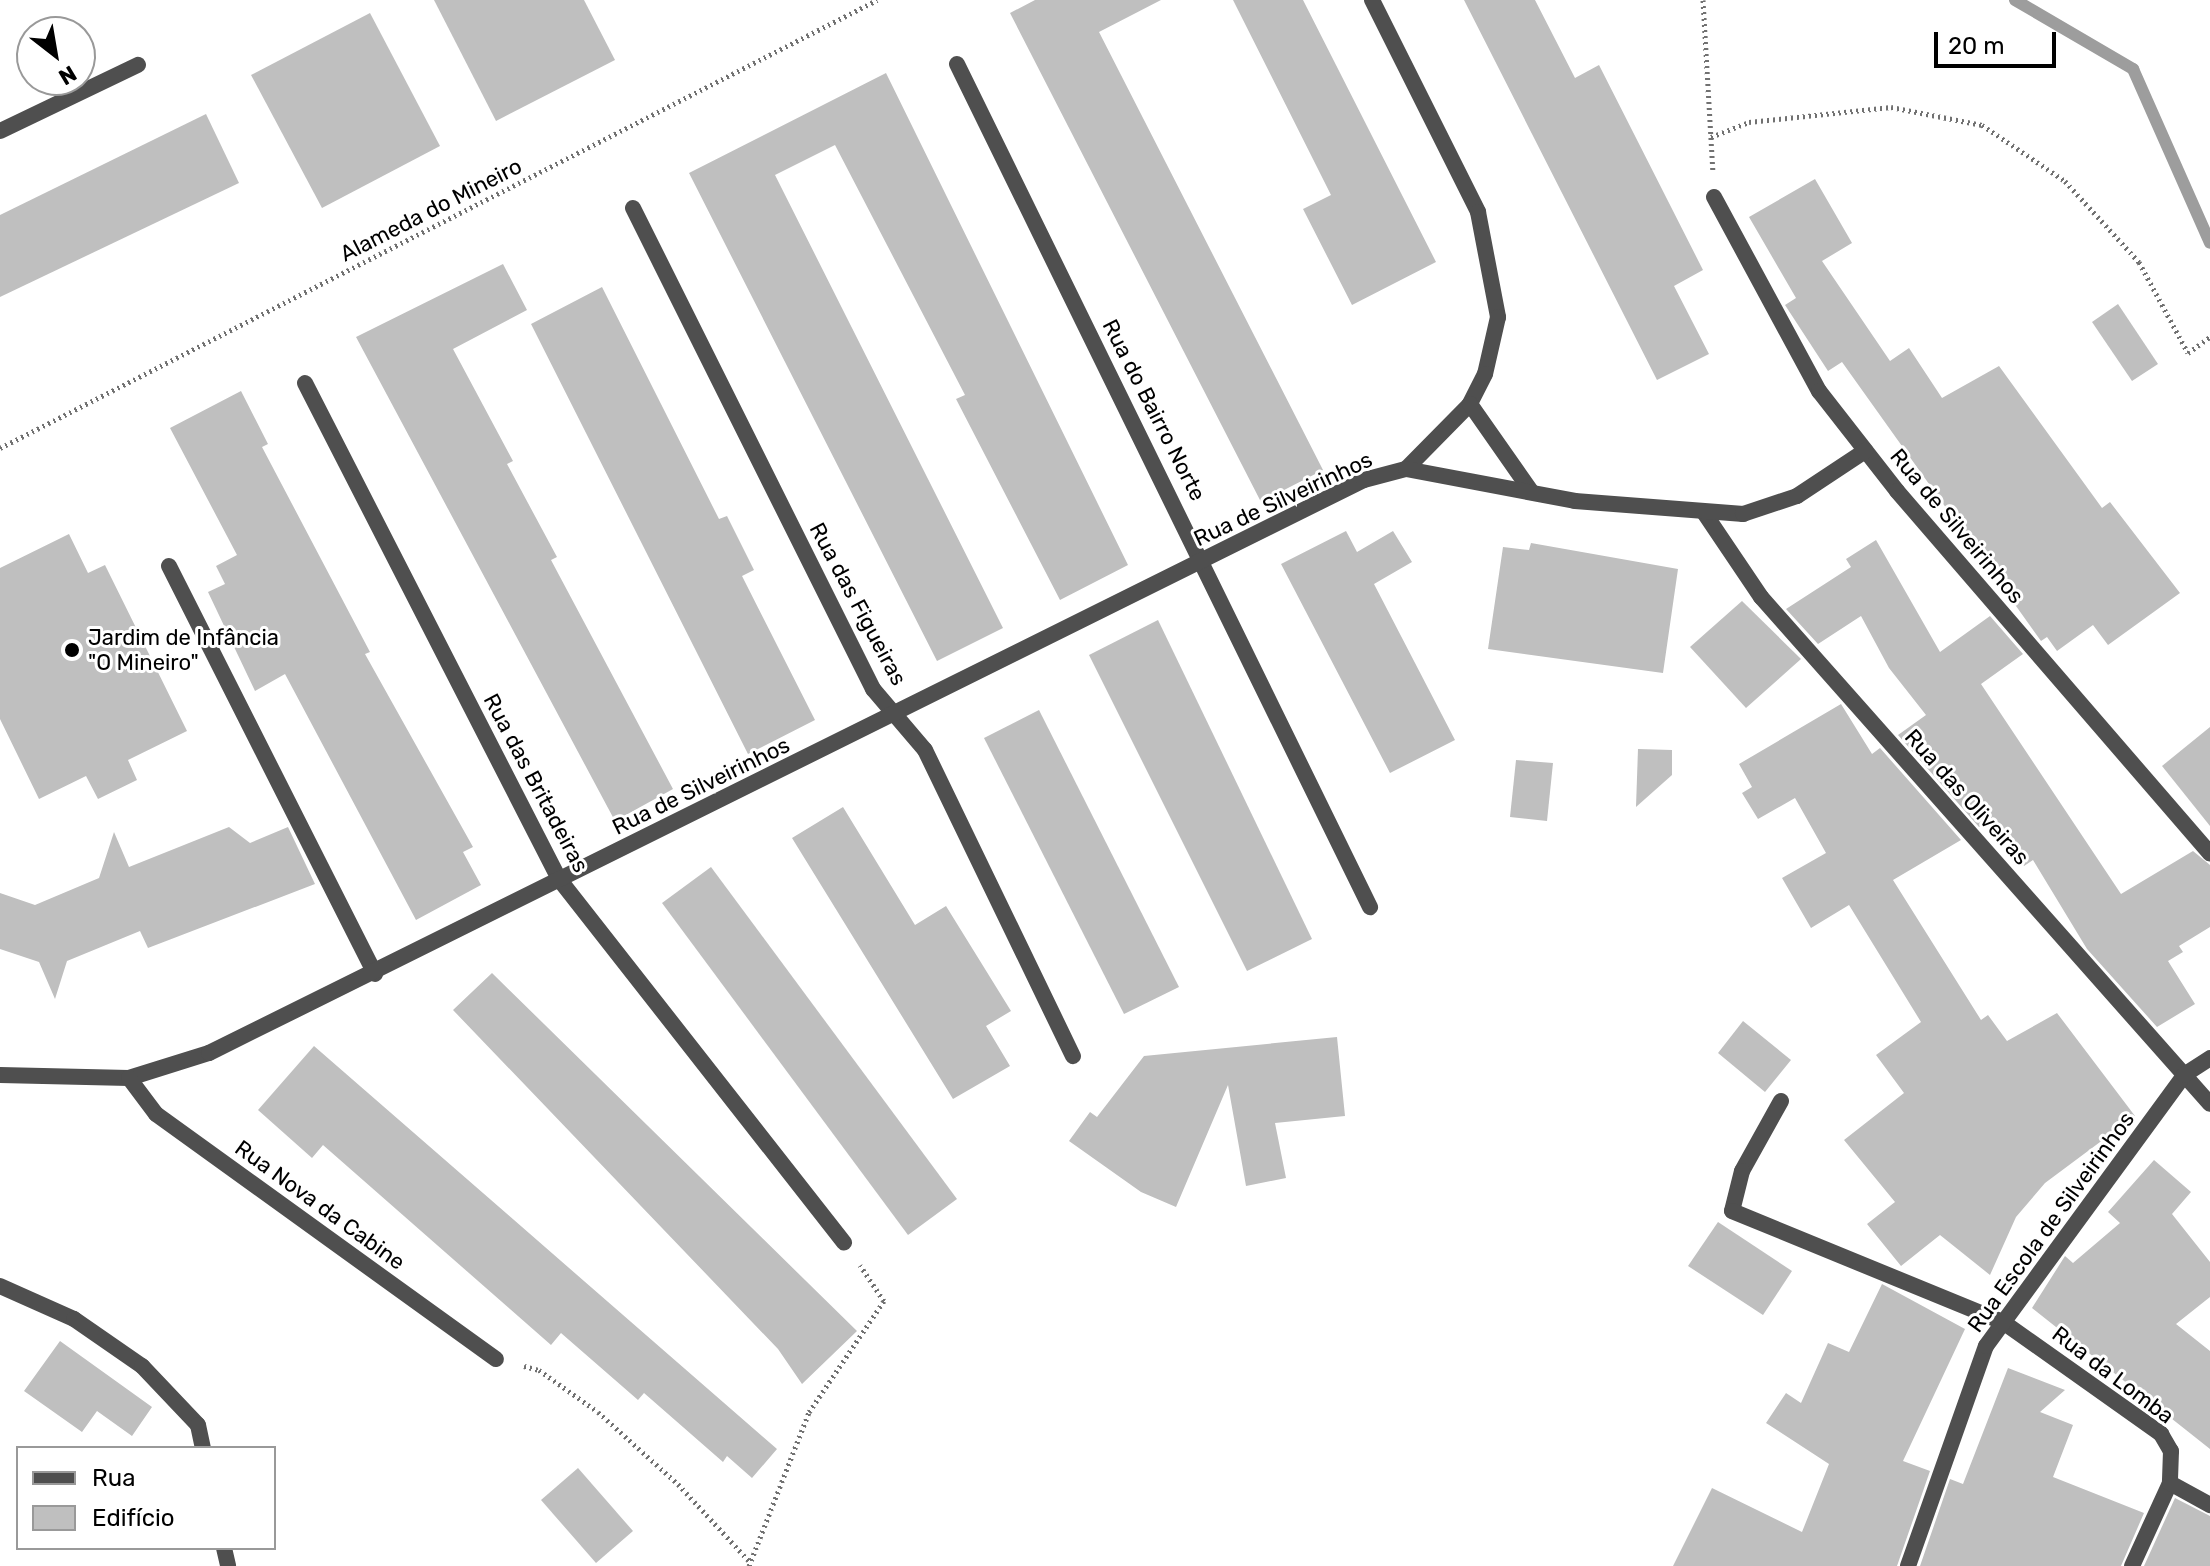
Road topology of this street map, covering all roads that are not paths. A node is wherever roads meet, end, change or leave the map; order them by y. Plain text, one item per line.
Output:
1 (1372, 0) edge
2 (957, 64) dead end
3 (138, 65) dead end
4 (0, 131) edge
5 (1714, 197) road end
6 (633, 208) dead end
7 (305, 383) dead end
8 (1470, 404) junction
9 (1865, 451) junction
10 (1406, 469) junction
11 (1531, 491) junction
12 (1703, 511) junction
13 (1204, 559) junction
14 (169, 566) dead end
15 (895, 714) junction
16 (2210, 854) edge
17 (559, 879) junction
18 (1370, 907) dead end
19 (375, 974) junction
20 (1073, 1056) dead end
21 (2210, 1058) edge
22 (0, 1075) edge
23 (2184, 1075) junction
24 (129, 1078) junction
25 (1781, 1101) dead end
26 (2210, 1104) edge
27 (844, 1242) road end
28 (0, 1286) edge
29 (2003, 1322) junction
30 (496, 1359) road end
31 (203, 1446) edge
32 (2170, 1483) junction
33 (2210, 1505) edge
34 (1908, 1566) edge
35 (2132, 1566) edge

1 - 8 street
2 - 13 street, Rua do Bairro Norte
3 - 4 street
5 - 9 street, Rua de Silveirinhos
6 - 15 street, Rua das Figueiras
7 - 17 street, Rua das Britadeiras
8 - 10 street
8 - 11 street
9 - 12 street
9 - 16 street, Rua de Silveirinhos
10 - 11 street
10 - 13 street, Rua de Silveirinhos
11 - 12 street
12 - 23 street, Rua das Oliveiras
13 - 15 street, Rua de Silveirinhos
13 - 18 street, Rua do Bairro Norte
14 - 19 street
15 - 17 street, Rua de Silveirinhos
15 - 20 street, Rua das Figueiras
17 - 19 street, Rua de Silveirinhos
17 - 27 street, Rua das Britadeiras
19 - 24 street, Rua de Silveirinhos
21 - 23 street, Rua Escola de Silveirinhos
22 - 24 street, Rua de Silveirinhos
23 - 26 street, Rua das Oliveiras
23 - 29 street, Rua Escola de Silveirinhos
24 - 30 street, Rua Nova da Cabine
25 - 29 street, Rua da Lomba
28 - 31 street
29 - 32 street, Rua da Lomba
29 - 34 street, Rua Escola de Silveirinhos
32 - 33 street
32 - 35 street, Rua da Lomba

